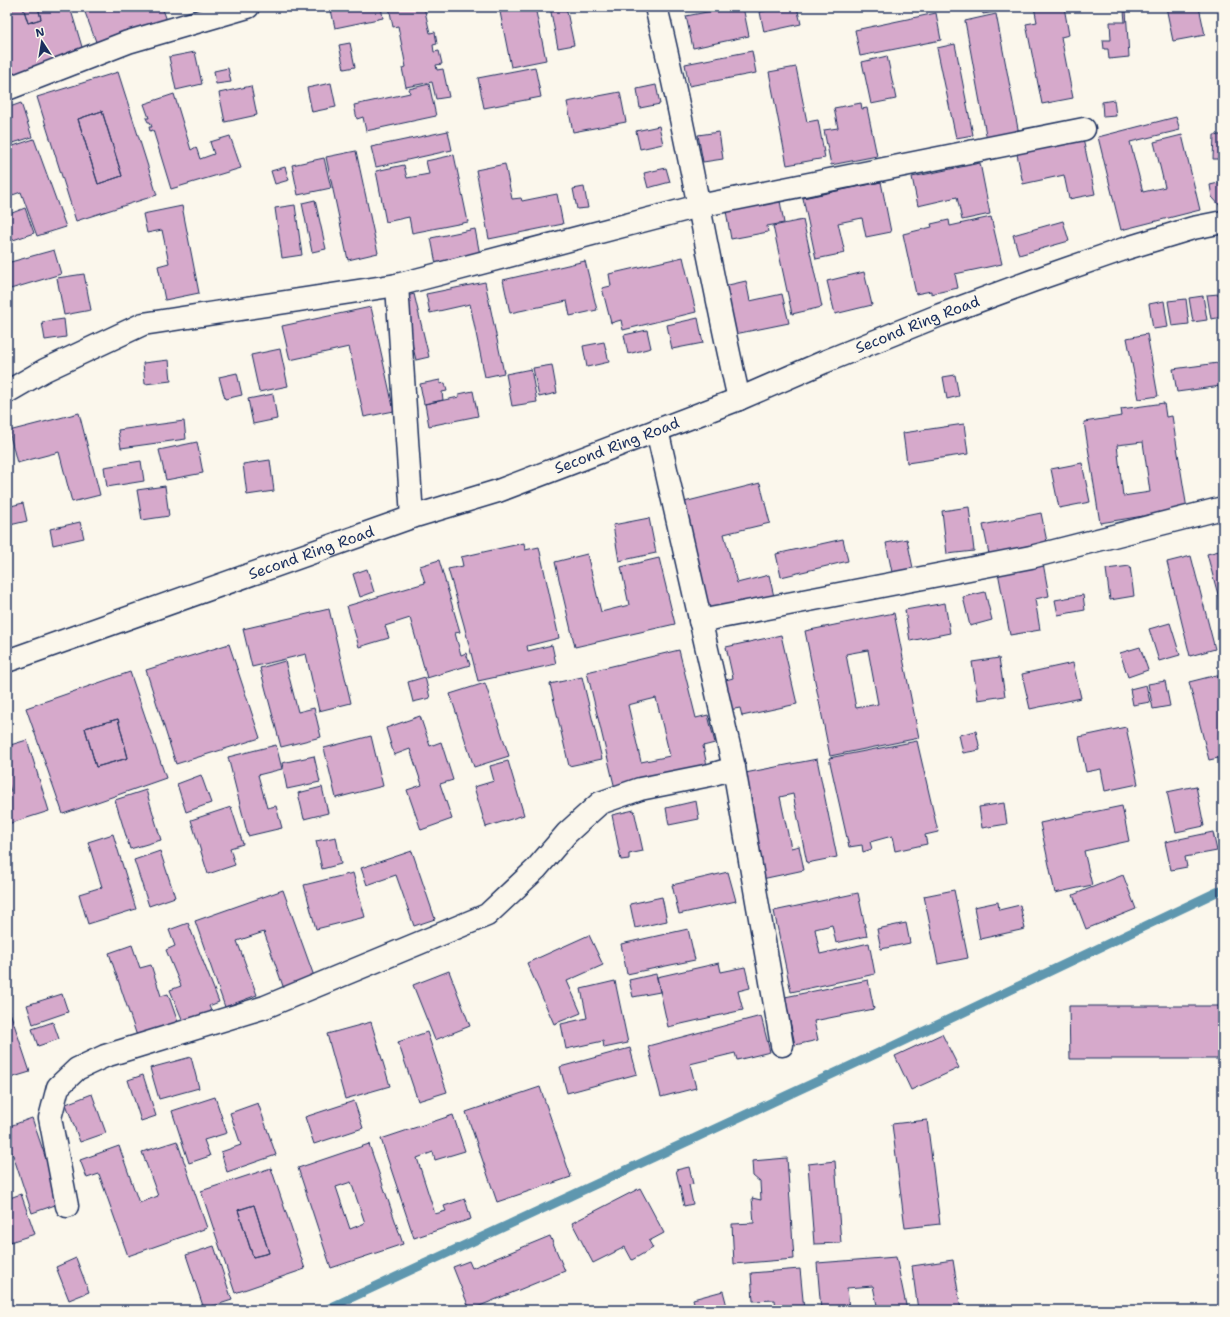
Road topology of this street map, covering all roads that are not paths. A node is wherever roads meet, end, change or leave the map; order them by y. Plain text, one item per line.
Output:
1 (248, 7) edge
2 (656, 7) edge
3 (7, 89) edge
4 (1084, 129) dead end
5 (698, 206) junction
6 (1223, 222) edge
7 (397, 285) junction
8 (7, 392) edge
9 (739, 399) junction
10 (657, 430) junction
11 (1223, 508) edge
12 (412, 518) junction
13 (700, 621) junction
14 (7, 661) edge
15 (734, 768) junction
16 (782, 1046) dead end
17 (67, 1206) dead end

1 - 3 street
2 - 5 street
4 - 5 street
5 - 7 street
5 - 9 street
6 - 9 street, Second Ring Road
7 - 8 street
7 - 12 street
9 - 10 street, Second Ring Road
10 - 12 street, Second Ring Road
10 - 13 street
11 - 13 street
12 - 14 street, Second Ring Road
13 - 15 street
15 - 16 street
15 - 17 street

